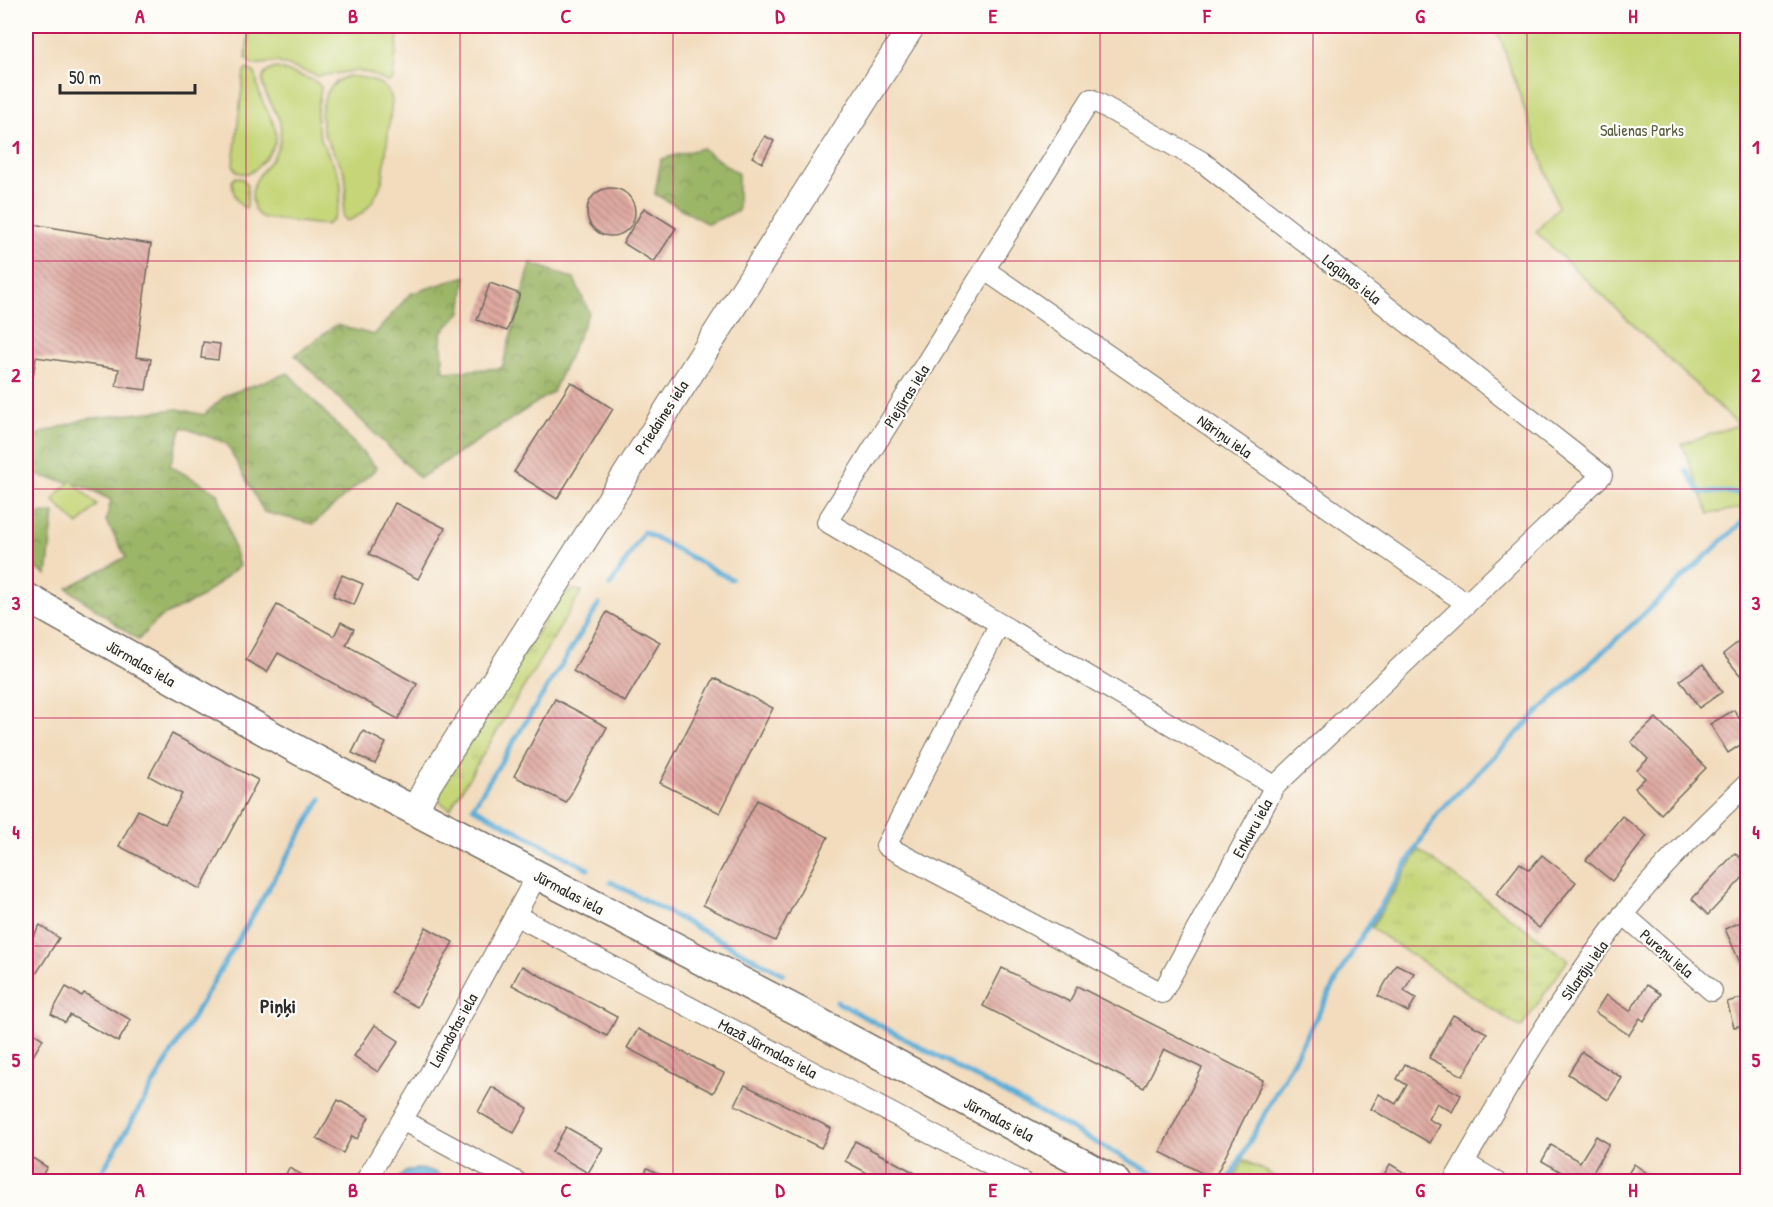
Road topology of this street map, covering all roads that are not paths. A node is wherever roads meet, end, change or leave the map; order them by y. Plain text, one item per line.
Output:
1 (912, 26) edge
2 (1091, 99) joint
3 (985, 270) junction
4 (1602, 475) joint
5 (26, 597) edge
6 (1466, 603) junction
7 (999, 625) junction
8 (1748, 783) edge
9 (1275, 786) junction
10 (414, 811) junction
11 (537, 875) junction
12 (1623, 914) junction
13 (515, 915) junction
14 (1712, 991) dead end
15 (402, 1120) junction
16 (1464, 1163) junction
17 (365, 1182) edge
18 (517, 1182) edge
19 (1022, 1182) edge
20 (1117, 1182) edge
21 (1453, 1182) edge
22 (1497, 1182) edge

1 - 10 street, Priedaines iela
2 - 3 street, Piejūras iela
2 - 4 street, Lagūnas iela
3 - 6 street, Nāriņu iela
3 - 7 street, Piejūras iela
4 - 6 street, Enkuru iela
5 - 10 main road, Jūrmalas iela
6 - 9 street, Enkuru iela
7 - 9 street, Piejūras iela
7 - 9 street, Enkuru iela
8 - 12 street, Silarāju iela
10 - 11 main road, Jūrmalas iela
11 - 13 street, Laimdotas iela
11 - 20 main road, Jūrmalas iela
12 - 14 street, Pureņu iela
12 - 16 street, Silarāju iela
13 - 15 street, Laimdotas iela
13 - 19 street, Mazā Jūrmalas iela
15 - 17 street, Laimdotas iela
15 - 18 street
16 - 21 street, Silarāju iela
16 - 22 street

